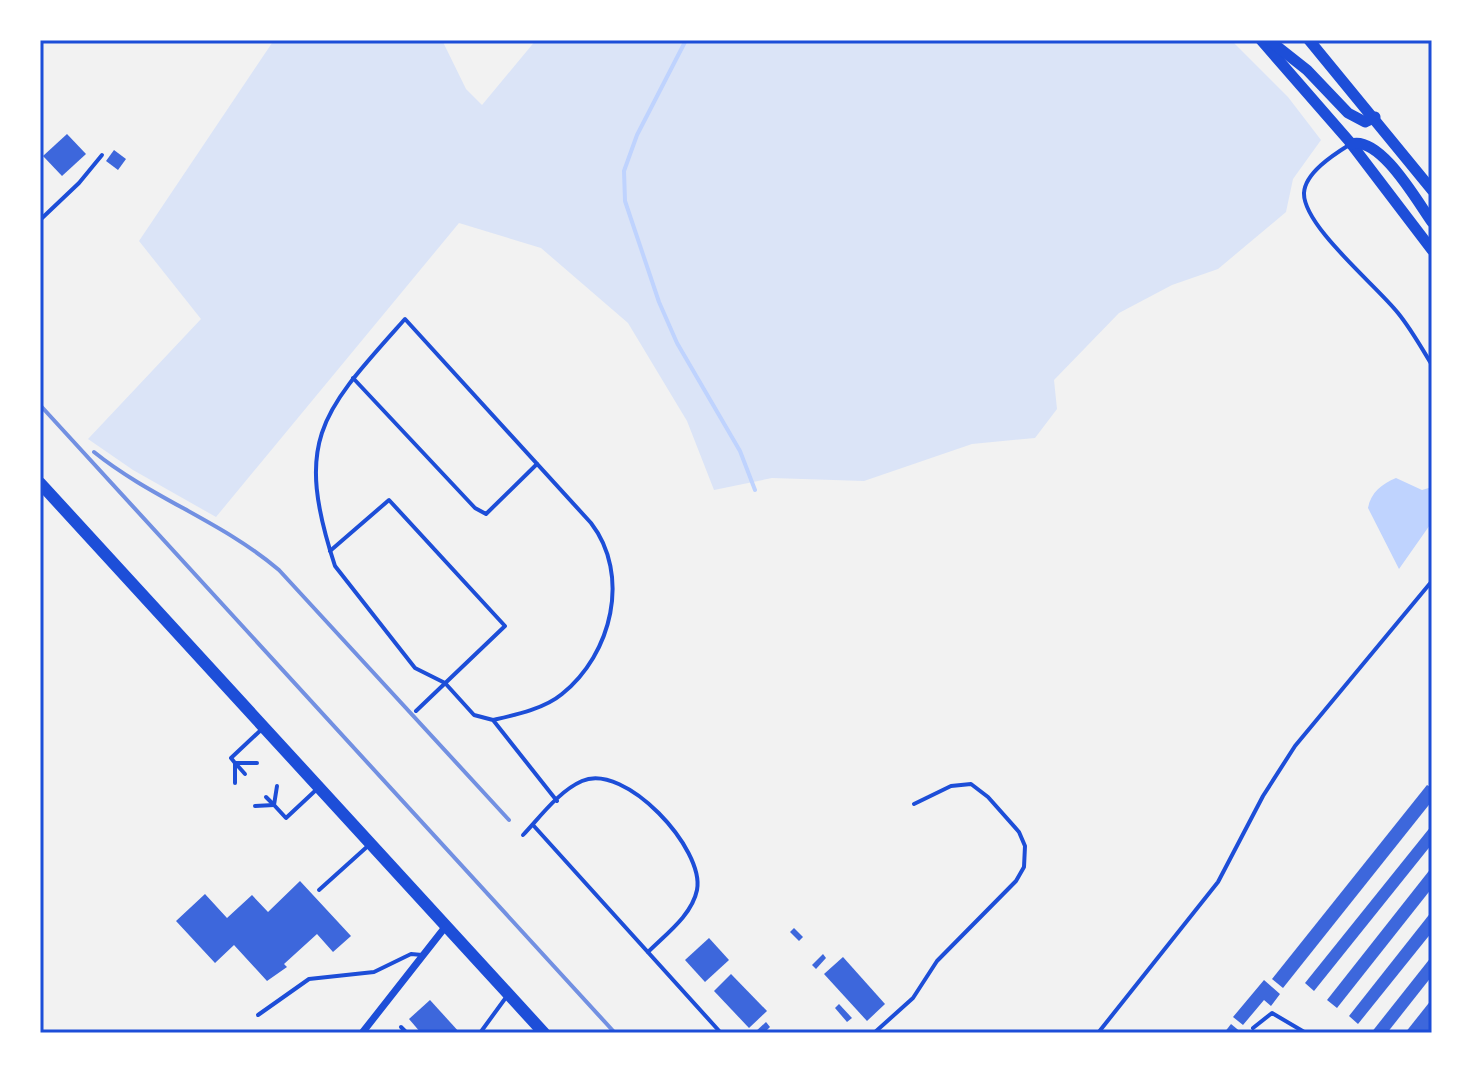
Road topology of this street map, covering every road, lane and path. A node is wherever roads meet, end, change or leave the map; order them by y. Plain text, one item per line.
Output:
1 (1261, 40) edge
2 (1268, 40) edge
3 (1309, 40) edge
4 (1375, 117) junction
5 (1351, 144) junction
6 (102, 155) dead end
7 (1432, 190) edge
8 (40, 220) edge
9 (1432, 222) edge
10 (1432, 250) edge
11 (1432, 365) edge
12 (353, 378) junction
13 (537, 464) junction
14 (40, 483) edge
15 (330, 551) junction
16 (1432, 581) edge
17 (445, 683) junction
18 (416, 711) dead end
19 (493, 720) junction
20 (264, 727) junction
21 (235, 763) junction
22 (257, 763) dead end
23 (245, 774) dead end
24 (235, 783) dead end
25 (277, 786) dead end
26 (319, 787) junction
27 (266, 797) dead end
28 (557, 801) junction
29 (914, 804) dead end
30 (274, 805) junction
31 (255, 806) dead end
32 (533, 825) junction
33 (523, 835) dead end
34 (371, 844) junction
35 (319, 890) dead end
36 (446, 926) junction
37 (648, 952) junction
38 (425, 955) junction
39 (508, 994) junction
40 (258, 1015) dead end
41 (401, 1027) dead end
42 (1253, 1028) dead end
43 (362, 1033) edge
44 (407, 1033) edge
45 (480, 1033) edge
46 (544, 1033) edge
47 (721, 1033) edge
48 (874, 1033) edge
49 (1098, 1033) edge
50 (1306, 1033) edge

1 - 5 main road
2 - 4 main road
3 - 4 main road
4 - 7 main road
5 - 9 main road
5 - 10 main road
5 - 11 lane
6 - 8 lane
12 - 13 lane
12 - 13 lane
12 - 15 lane
13 - 19 lane
14 - 20 main road
15 - 17 lane
15 - 17 lane
16 - 49 lane
17 - 18 lane
17 - 19 lane
19 - 28 lane
20 - 21 lane
20 - 26 main road
21 - 22 lane
21 - 23 lane
21 - 24 lane
25 - 30 lane
26 - 30 lane
26 - 34 main road
27 - 30 lane
28 - 32 lane
28 - 37 lane
29 - 48 lane
30 - 31 lane
32 - 33 lane
32 - 37 lane
34 - 35 lane
34 - 36 main road
36 - 38 street
36 - 39 main road
37 - 47 lane
38 - 40 lane
38 - 43 street
39 - 45 lane
39 - 46 main road
41 - 44 lane
42 - 50 lane

